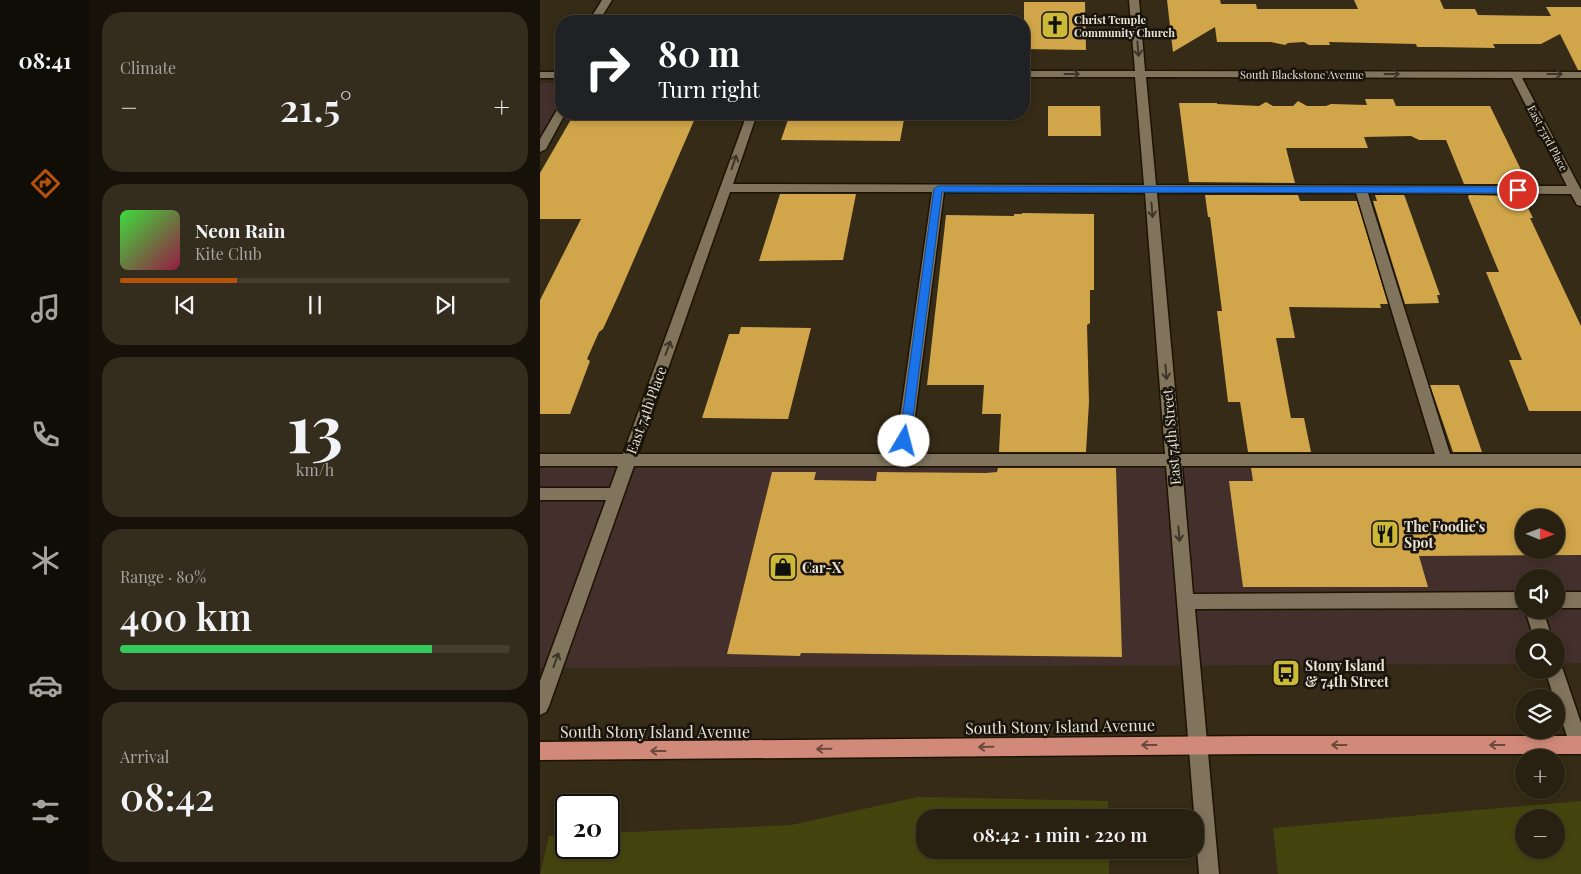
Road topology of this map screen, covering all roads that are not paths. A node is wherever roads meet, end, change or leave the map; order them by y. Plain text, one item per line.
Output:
1 (607, 0) edge
2 (1134, 0) edge
3 (598, 15) edge
4 (1140, 73) junction
5 (1030, 74) edge
6 (1515, 74) junction
7 (1581, 74) edge
8 (540, 75) edge
9 (555, 75) edge
10 (556, 120) edge
11 (750, 120) edge
12 (540, 149) edge
13 (726, 188) junction
14 (938, 189) junction
15 (1151, 190) junction
16 (1361, 190) junction
17 (1575, 190) junction
18 (1581, 202) edge
19 (540, 460) edge
20 (628, 460) junction
21 (902, 460) junction
22 (1173, 460) junction
23 (1444, 460) junction
24 (1581, 460) edge
25 (540, 494) edge
26 (616, 494) junction
27 (1515, 600) edge
28 (1565, 600) edge
29 (1581, 600) edge
30 (1185, 602) junction
31 (1557, 679) edge
32 (540, 706) edge
33 (1198, 745) junction
34 (1580, 745) edge
35 (540, 751) edge
36 (1209, 874) edge

1 - 3 street
2 -> 4 street, East 74th Street
5 -> 4 street, South Blackstone Avenue
4 -> 6 street, South Blackstone Avenue
4 - 15 street, East 74th Street
6 -> 7 street, South Blackstone Avenue
6 - 17 street, East 73rd Place
8 - 9 street
10 - 12 street
13 -> 11 street, East 74th Place
13 - 14 street
20 -> 13 street, East 74th Place
14 - 15 street
14 - 21 street
15 - 16 street
15 -> 22 street, East 74th Street
16 - 17 street
16 - 23 street
17 - 18 street, East 73rd Place
19 - 20 street
20 - 21 street
20 - 26 street, East 74th Place
21 - 22 street
22 - 23 street
22 -> 30 street, East 74th Street
23 - 24 street
25 - 26 street
32 -> 26 street, East 74th Place
27 - 30 street
28 - 29 street
30 - 33 street, East 74th Street
31 - 34 street
34 -> 33 highway, South Stony Island Avenue
33 -> 35 highway, South Stony Island Avenue
33 - 36 street, East 74th Street

